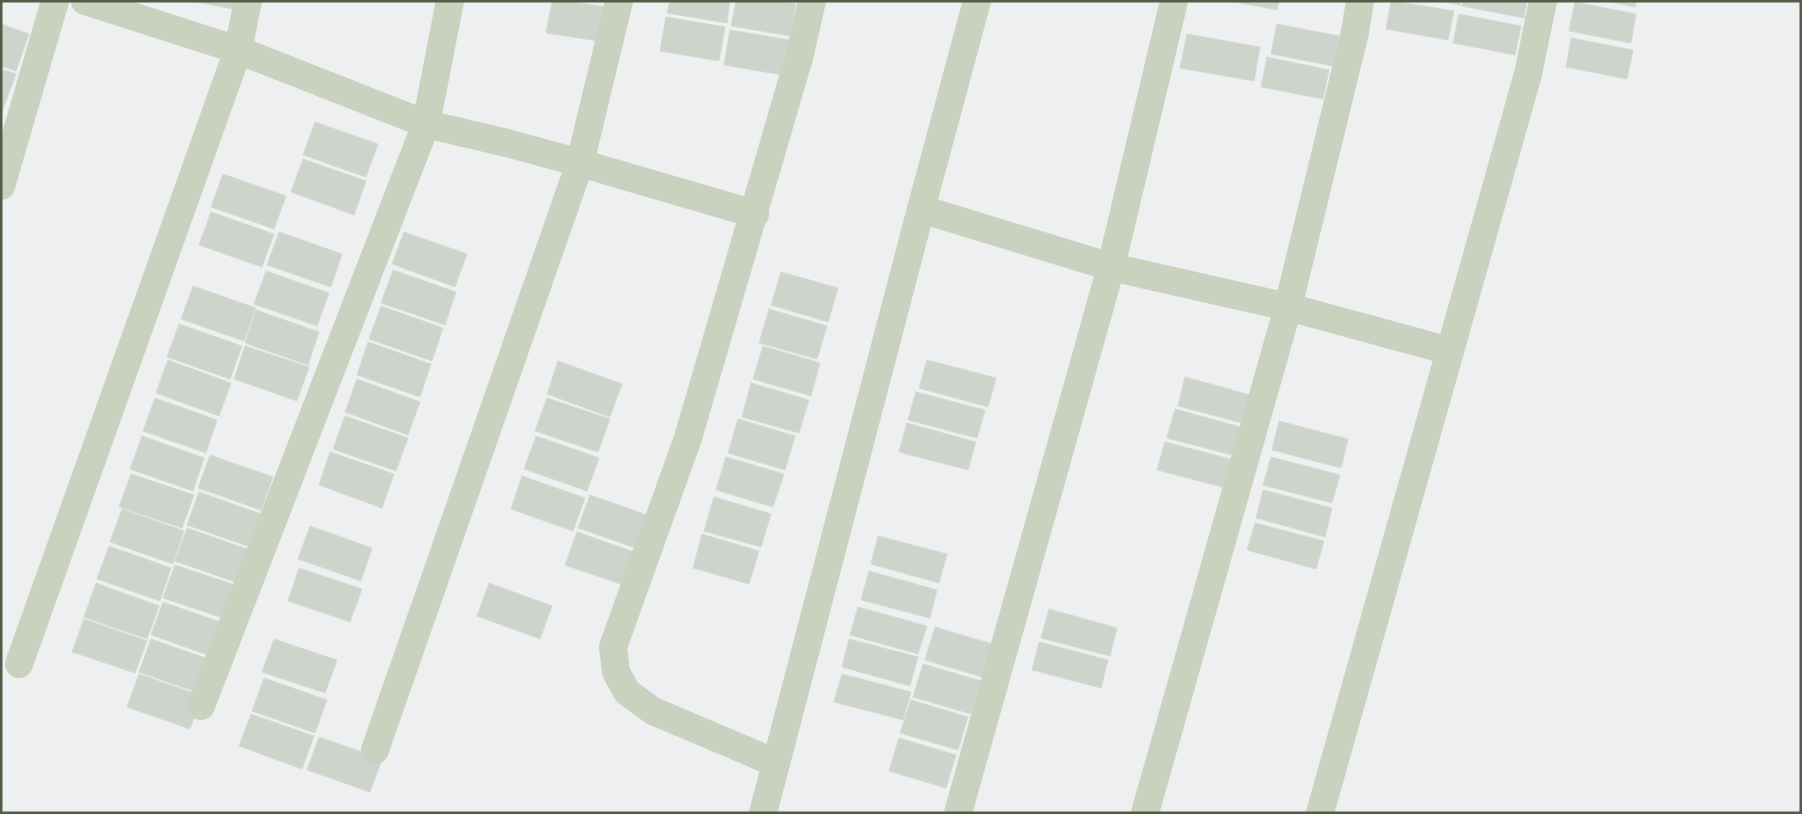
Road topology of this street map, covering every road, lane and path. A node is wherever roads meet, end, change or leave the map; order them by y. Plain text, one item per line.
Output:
1 (55, 1) edge
2 (85, 1) edge
3 (248, 1) edge
4 (450, 1) edge
5 (619, 1) edge
6 (812, 1) edge
7 (977, 1) edge
8 (1174, 1) edge
9 (1360, 1) edge
10 (1542, 1) edge
11 (238, 50) junction
12 (426, 124) junction
13 (580, 163) junction
14 (1, 186) edge
15 (921, 209) junction
16 (755, 214) junction
17 (1111, 267) junction
18 (1288, 308) junction
19 (1450, 351) junction
20 (19, 664) dead end
21 (201, 706) dead end
22 (375, 750) dead end
23 (776, 763) junction
24 (763, 813) edge
25 (958, 813) edge
26 (1145, 813) edge
27 (1320, 813) edge

1 - 14 street
2 - 11 street
3 - 11 street
4 - 12 street
5 - 13 street
6 - 16 street
7 - 15 street
8 - 17 street
9 - 18 street
10 - 19 street
11 - 12 street
11 - 20 street
12 - 13 street
12 - 21 street
13 - 16 street
13 - 22 street
15 - 17 street
15 - 23 street
16 - 23 street
17 - 18 street
17 - 25 street
18 - 19 street
18 - 26 street
19 - 27 street
23 - 24 street

